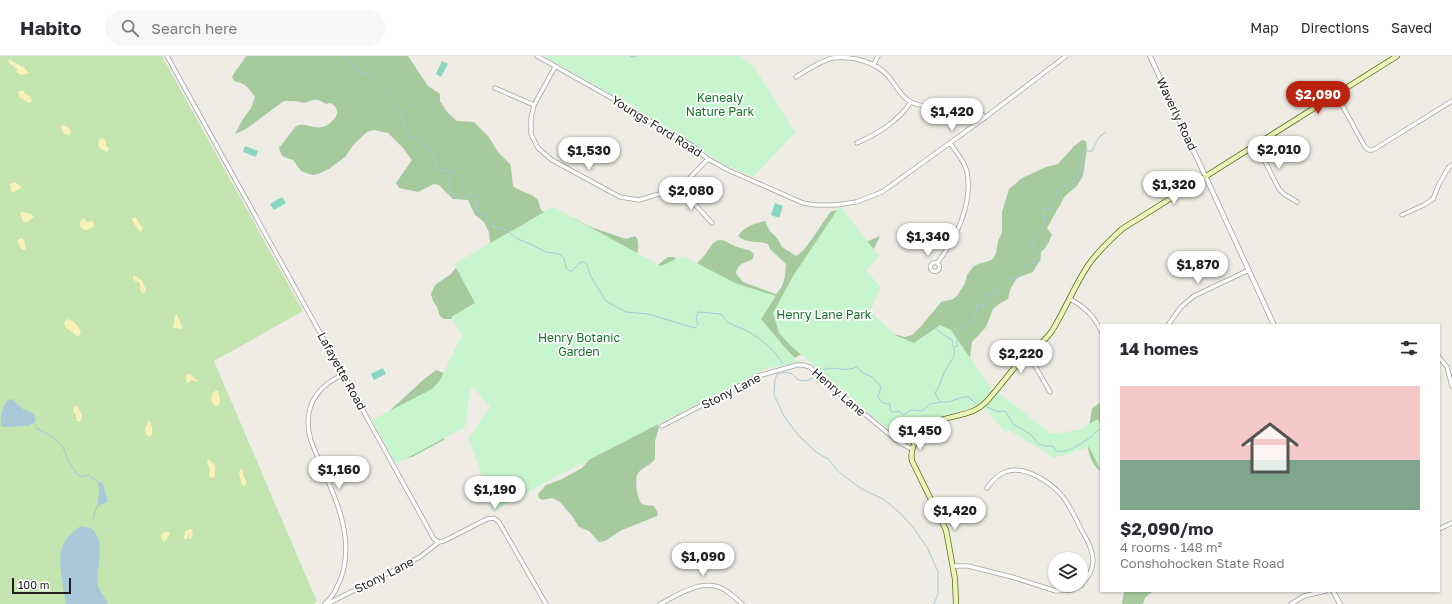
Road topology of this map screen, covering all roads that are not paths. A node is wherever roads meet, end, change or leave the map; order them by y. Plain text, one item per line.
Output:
1 (167, 56) edge
2 (537, 56) edge
3 (878, 56) edge
4 (1066, 56) edge
5 (1150, 56) edge
6 (1397, 56) edge
7 (874, 64) junction
8 (555, 67) junction
9 (796, 77) dead end
10 (495, 88) dead end
11 (1336, 94) junction
12 (911, 102) junction
13 (1452, 102) edge
14 (534, 105) junction
15 (985, 118) junction
16 (857, 143) dead end
17 (950, 143) junction
18 (1256, 144) junction
19 (708, 159) junction
20 (1452, 165) edge
21 (1205, 176) junction
22 (680, 188) junction
23 (1297, 202) dead end
24 (1402, 215) dead end
25 (712, 223) dead end
26 (938, 263) dead end
27 (1249, 270) junction
28 (1070, 299) junction
29 (1169, 324) edge
30 (1274, 324) edge
31 (1100, 329) edge
32 (1027, 356) junction
33 (1440, 358) edge
34 (803, 364) joint
35 (344, 374) junction
36 (1452, 386) edge
37 (1050, 392) dead end
38 (662, 426) dead end
39 (912, 449) junction
40 (987, 488) dead end
41 (1452, 523) edge
42 (1440, 529) edge
43 (439, 542) junction
44 (953, 566) junction
45 (1088, 576) edge
46 (1048, 589) edge
47 (1322, 592) edge
48 (1334, 592) edge
49 (326, 604) edge
50 (546, 604) edge
51 (660, 604) edge
52 (742, 604) edge
53 (956, 604) edge
54 (1291, 604) edge
55 (1340, 604) edge

1 - 35 street, Lafayette Road
2 - 8 street, Youngs Ford Road
3 - 7 street
4 - 15 street, Youngs Ford Road
5 - 21 street, Waverly Road
6 - 11 main road
7 - 9 street
7 - 12 street
8 - 14 street
8 - 19 street, Youngs Ford Road
10 - 14 street
11 - 13 street
11 - 18 main road
12 - 15 street
12 - 16 street
14 - 22 street
15 - 17 street, Youngs Ford Road
17 - 19 street, Youngs Ford Road
17 - 26 street
18 - 21 main road
18 - 23 street
19 - 22 street
20 - 24 street
21 - 27 street, Waverly Road
21 - 28 main road
22 - 25 street
27 - 29 street
27 - 30 street, Waverly Road
28 - 31 street
28 - 32 main road
32 - 37 street
32 - 39 main road
33 - 36 street
34 - 38 street, Stony Lane
34 - 39 street, Henry Lane
35 - 43 street, Lafayette Road
35 - 49 street, Stony Lane
39 - 44 main road
40 - 45 street
41 - 42 street
43 - 49 street, Stony Lane
43 - 50 street
44 - 46 street
44 - 53 main road
47 - 54 street
48 - 55 street
51 - 52 street

